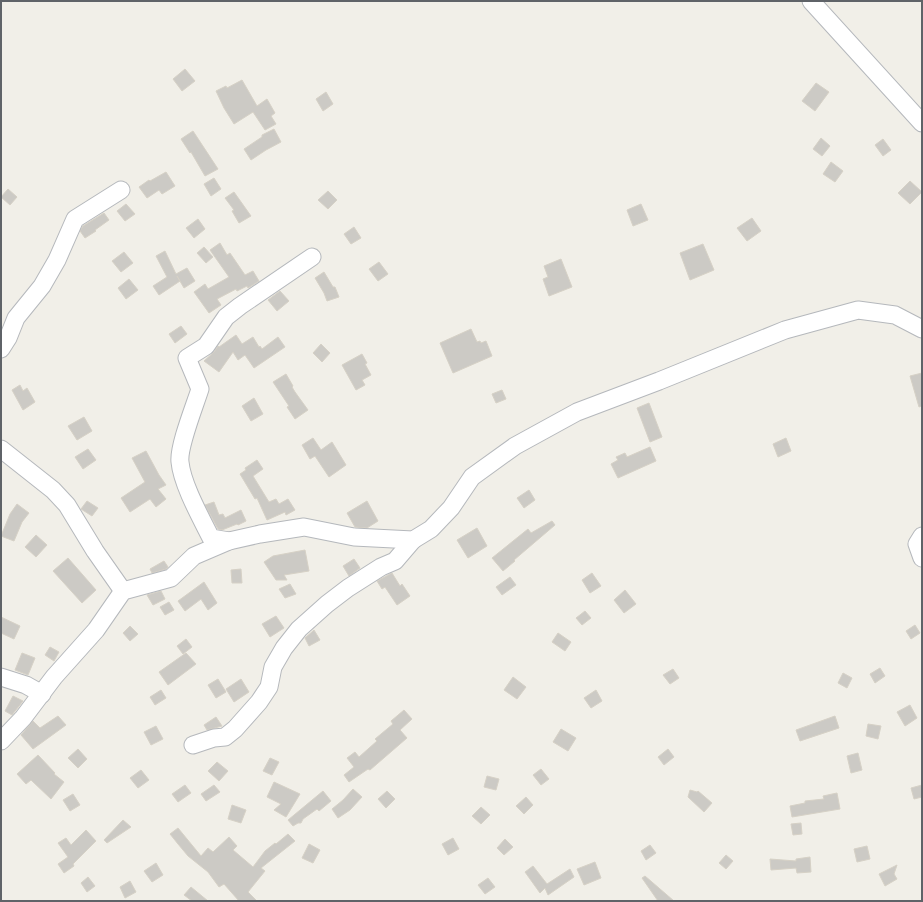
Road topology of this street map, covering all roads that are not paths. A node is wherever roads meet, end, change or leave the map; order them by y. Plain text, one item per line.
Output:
1 (811, 1) edge
2 (922, 123) edge
3 (121, 190) dead end
4 (312, 257) dead end
5 (922, 329) edge
6 (1, 349) edge
7 (1, 449) edge
8 (922, 536) edge
9 (413, 540) junction
10 (229, 541) junction
11 (922, 558) edge
12 (123, 591) junction
13 (1, 677) edge
14 (42, 694) junction
15 (1, 741) edge
16 (193, 745) dead end

1 - 2 street
3 - 6 street
4 - 10 street
5 - 9 street
7 - 12 street
8 - 11 street
9 - 10 street
9 - 16 street
10 - 12 street
12 - 14 street
13 - 14 street
14 - 15 street

